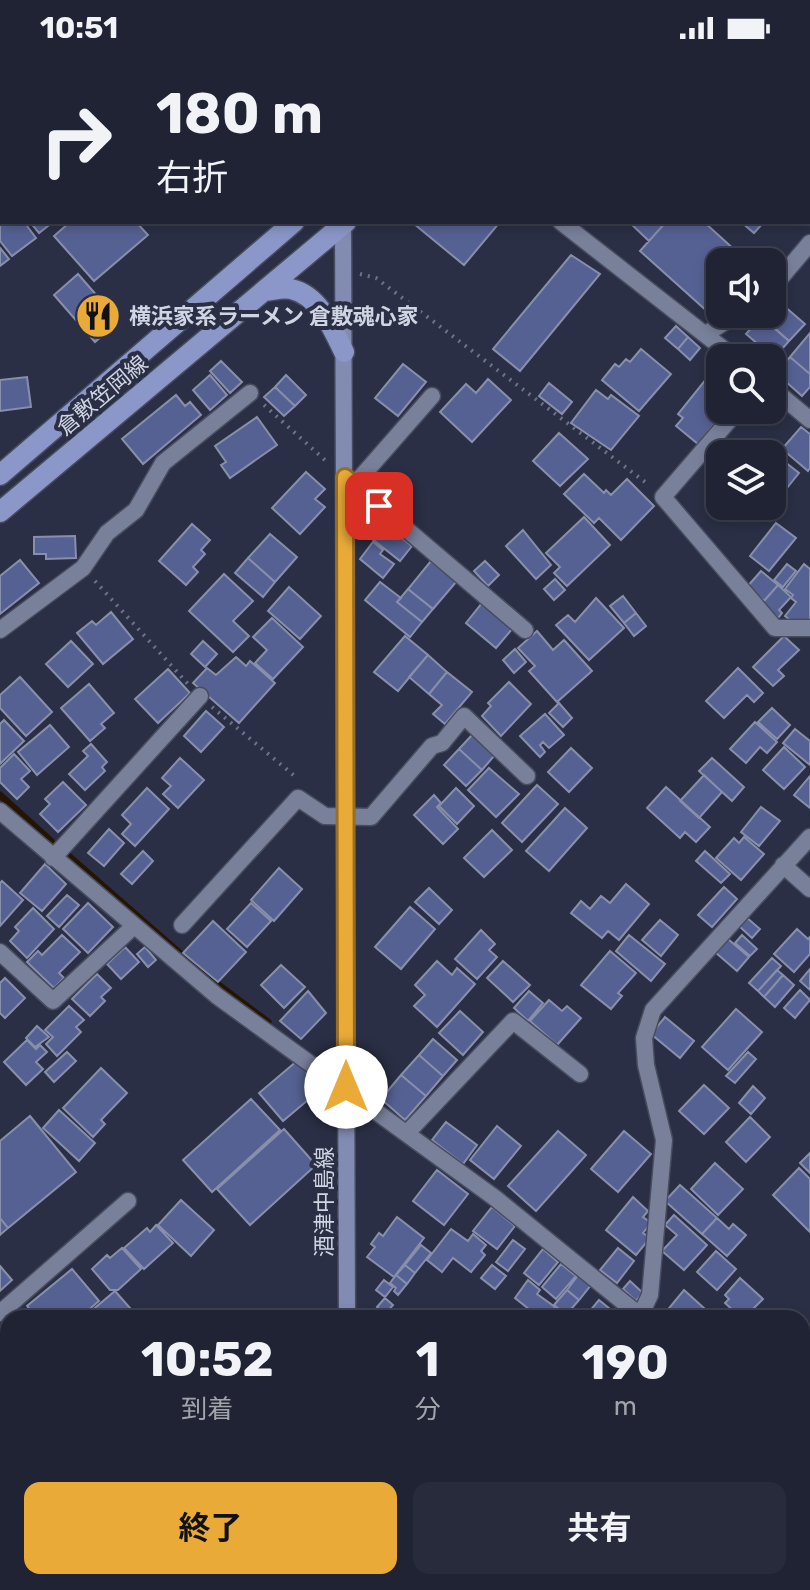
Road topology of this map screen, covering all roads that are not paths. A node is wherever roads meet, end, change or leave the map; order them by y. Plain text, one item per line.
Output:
1 (292, 224) edge
2 (343, 224) edge
3 (344, 224) edge
4 (564, 224) edge
5 (807, 252) edge
6 (786, 274) edge
7 (263, 291) junction
8 (715, 328) edge
9 (706, 334) junction
10 (718, 344) edge
11 (344, 352) junction
12 (250, 393) road end
13 (432, 396) dead end
14 (786, 400) edge
15 (810, 420) edge
16 (726, 424) edge
17 (0, 475) edge
18 (350, 481) junction
19 (0, 512) edge
20 (810, 628) edge
21 (0, 630) edge
22 (525, 630) dead end
23 (200, 696) dead end
24 (527, 776) dead end
25 (0, 811) edge
26 (345, 817) junction
27 (810, 837) edge
28 (53, 858) junction
29 (783, 865) junction
30 (810, 889) edge
31 (182, 925) dead end
32 (134, 926) junction
33 (0, 952) edge
34 (580, 1074) dead end
35 (346, 1087) junction
36 (407, 1133) junction
37 (128, 1201) dead end
38 (3, 1310) edge
39 (347, 1310) edge
40 (632, 1310) edge
41 (644, 1310) edge

1 - 17 main road, 倉敷笠岡線
2 - 7 main road, 倉敷笠岡線
3 - 11 main road, 酒津中島線
4 - 9 street
5 - 6 street
7 - 11 main road
7 - 19 main road, 倉敷笠岡線
8 - 9 street
9 - 10 street
11 - 18 main road, 酒津中島線
12 - 21 street
13 - 18 street
14 - 15 street
16 - 20 street
18 - 22 street
18 - 26 main road, 酒津中島線
23 - 28 street
24 - 26 street
25 - 28 street
26 - 31 street
26 - 35 main road, 酒津中島線
27 - 29 street
28 - 32 street
29 - 30 street
29 - 41 street
32 - 33 street
32 - 35 street
34 - 36 street
35 - 36 street
35 - 39 main road, 酒津中島線
36 - 40 street
37 - 38 street

